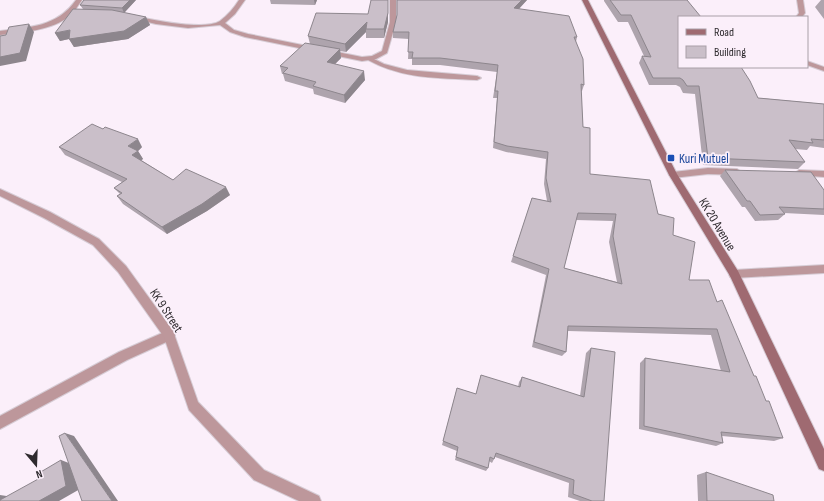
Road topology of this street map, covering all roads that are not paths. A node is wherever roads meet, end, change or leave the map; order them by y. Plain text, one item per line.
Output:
1 (79, 0) edge
2 (242, 0) edge
3 (393, 0) edge
4 (585, 0) edge
5 (800, 0) edge
6 (125, 16) edge
7 (800, 16) edge
8 (221, 24) junction
9 (0, 33) edge
10 (370, 59) junction
11 (808, 63) edge
12 (824, 69) edge
13 (477, 78) dead end
14 (746, 172) edge
15 (792, 172) edge
16 (824, 174) edge
17 (673, 175) junction
18 (0, 192) edge
19 (824, 269) edge
20 (734, 274) junction
21 (169, 335) junction
22 (0, 423) edge
23 (824, 464) edge
24 (311, 500) edge

1 - 9 street
2 - 8 street
3 - 10 street
4 - 17 main road, KK 20 Avenue
5 - 7 street
6 - 8 street
8 - 10 street
10 - 13 street
11 - 12 street
14 - 17 street
15 - 16 street
17 - 20 main road, KK 20 Avenue
18 - 21 street, KK 9 Street
19 - 20 street
20 - 23 main road, KK 20 Avenue
21 - 22 street
21 - 24 street, KK 9 Street

